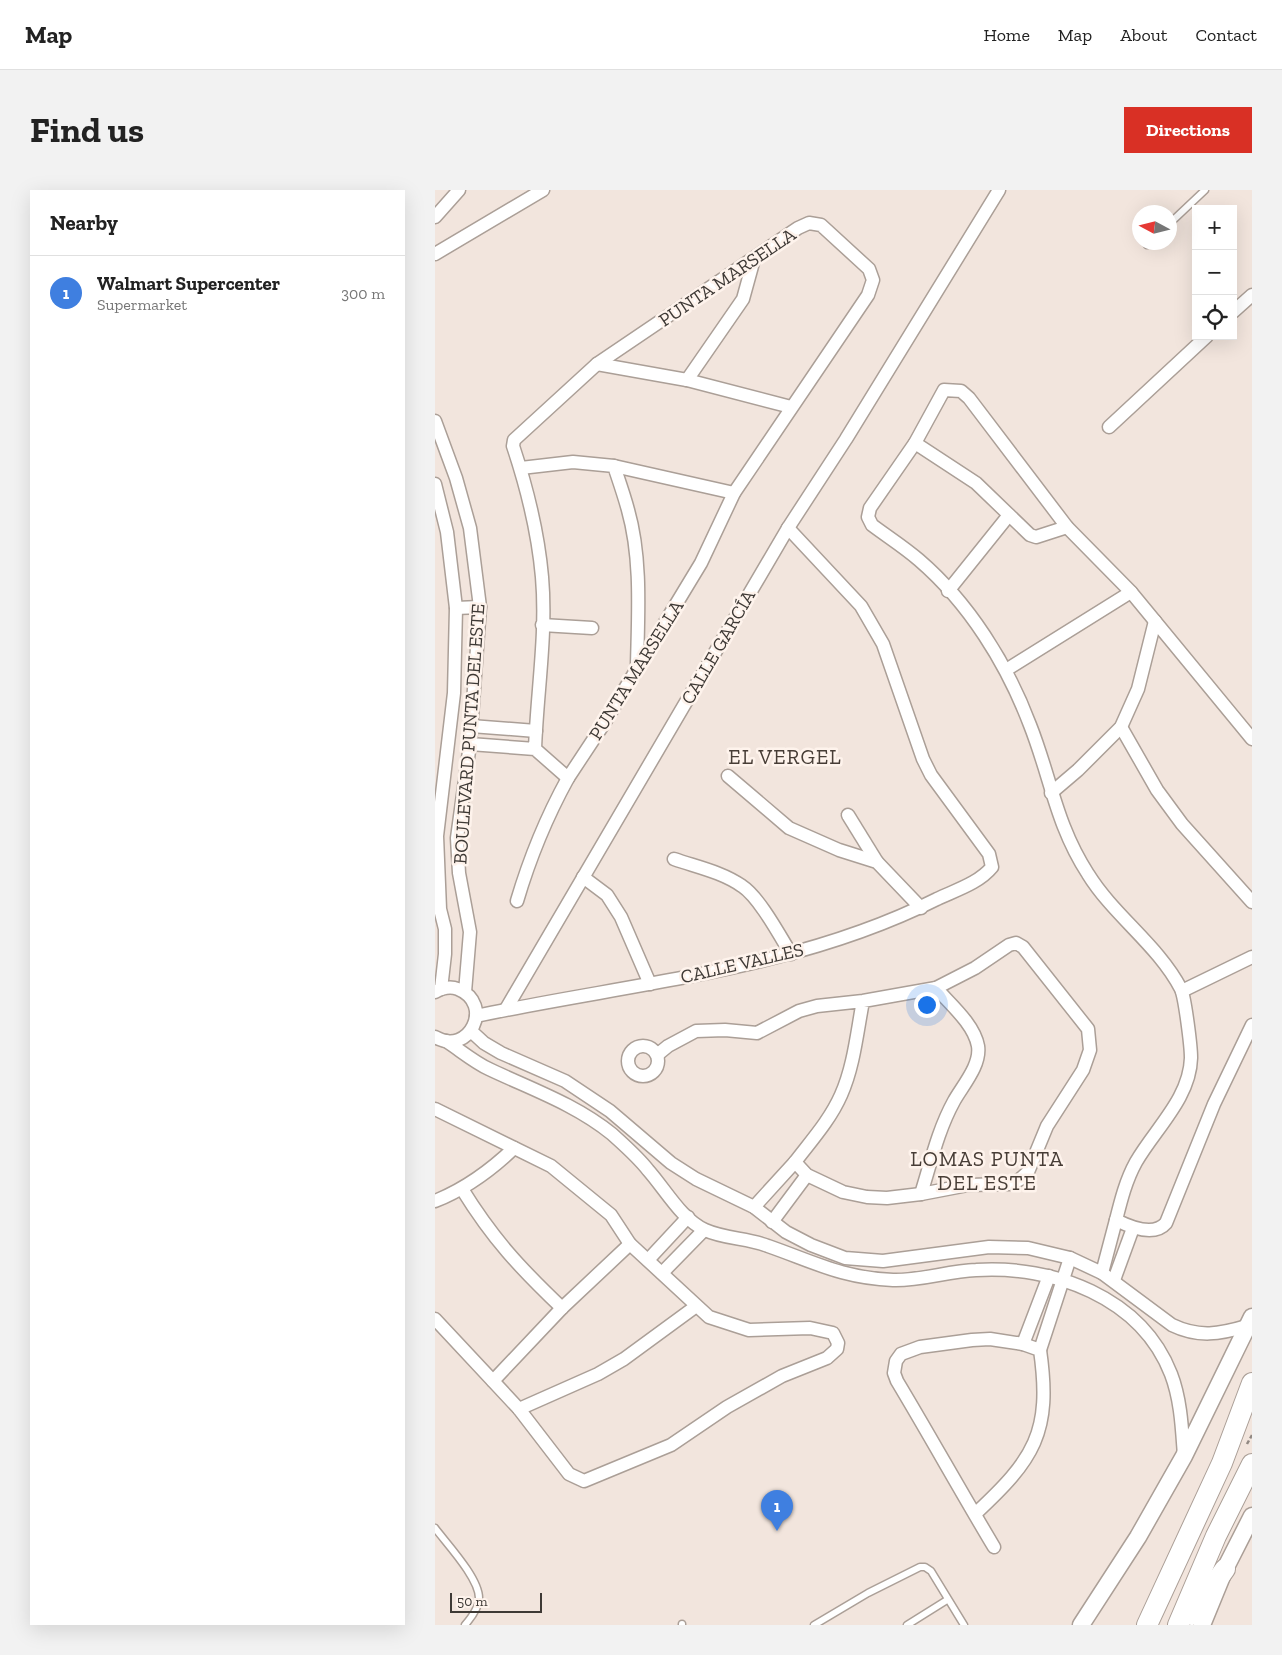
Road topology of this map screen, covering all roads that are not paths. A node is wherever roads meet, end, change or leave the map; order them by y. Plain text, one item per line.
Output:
1 (459, 190) edge
2 (999, 190) edge
3 (1205, 190) edge
4 (537, 192) edge
5 (1177, 216) edge
6 (435, 217) edge
7 (435, 254) edge
8 (754, 259) junction
9 (1252, 295) edge
10 (1237, 308) edge
11 (1203, 340) edge
12 (597, 364) junction
13 (687, 380) junction
14 (791, 407) junction
15 (435, 421) edge
16 (1109, 427) dead end
17 (915, 443) junction
18 (614, 466) junction
19 (521, 468) junction
20 (435, 484) edge
21 (734, 493) junction
22 (1009, 515) junction
23 (1067, 527) junction
24 (788, 528) junction
25 (948, 591) junction
26 (1131, 592) junction
27 (480, 607) junction
28 (456, 608) junction
29 (1155, 621) junction
30 (541, 626) junction
31 (592, 628) dead end
32 (637, 666) junction
33 (1006, 670) junction
34 (471, 726) junction
35 (1121, 727) junction
36 (536, 731) junction
37 (1252, 739) edge
38 (470, 744) junction
39 (535, 749) junction
40 (728, 776) dead end
41 (568, 778) junction
42 (1051, 793) junction
43 (848, 814) dead end
44 (674, 859) dead end
45 (877, 862) junction
46 (583, 877) junction
47 (517, 901) dead end
48 (1252, 902) edge
49 (921, 908) junction
50 (438, 909) edge
51 (440, 929) edge
52 (791, 954) junction
53 (1252, 957) edge
54 (649, 984) junction
55 (936, 988) junction
56 (438, 990) edge
57 (1182, 991) junction
58 (465, 992) junction
59 (863, 1001) junction
60 (506, 1009) junction
61 (476, 1016) junction
62 (1252, 1025) edge
63 (471, 1030) junction
64 (441, 1039) edge
65 (657, 1055) dead end
66 (435, 1109) edge
67 (514, 1148) junction
68 (795, 1162) junction
69 (807, 1175) junction
70 (462, 1189) junction
71 (921, 1194) junction
72 (435, 1201) edge
73 (754, 1207) junction
74 (688, 1218) junction
75 (1116, 1220) junction
76 (772, 1222) junction
77 (1133, 1228) junction
78 (704, 1230) junction
79 (630, 1244) junction
80 (951, 1252) junction
81 (1070, 1258) junction
82 (648, 1260) junction
83 (954, 1272) junction
84 (662, 1273) junction
85 (1102, 1273) junction
86 (1049, 1276) junction
87 (1064, 1280) junction
88 (1113, 1280) junction
89 (695, 1307) junction
90 (562, 1308) junction
91 (435, 1319) edge
92 (1250, 1322) edge
93 (1023, 1344) junction
94 (1039, 1350) junction
95 (493, 1381) junction
96 (1252, 1383) edge
97 (519, 1408) junction
98 (1184, 1456) junction
99 (1252, 1464) edge
100 (975, 1514) junction
101 (1251, 1521) edge
102 (435, 1528) edge
103 (994, 1547) dead end
104 (1225, 1569) junction
105 (947, 1600) junction
106 (962, 1624) edge
107 (465, 1625) edge
108 (814, 1625) edge
109 (907, 1625) edge
110 (1081, 1625) edge
111 (1147, 1625) edge
112 (1178, 1625) edge
113 (1186, 1625) edge
114 (1202, 1625) edge

1 - 6 street
2 - 24 street, CALLE GARCÍA
3 - 5 lane
4 - 7 street
8 - 12 street, PUNTA MARSELLA
8 - 13 street
8 - 14 street, PUNTA MARSELLA
9 - 10 street
11 - 16 street
12 - 13 street
12 - 19 street, PUNTA MARSELLA
13 - 14 street
14 - 21 street, PUNTA MARSELLA
15 - 27 street, BOULEVARD PUNTA DEL ESTE
17 - 22 street
17 - 23 street
17 - 25 street
18 - 19 street
18 - 21 street
18 - 32 street
19 - 30 street, PUNTA MARSELLA
20 - 28 street, BOULEVARD PUNTA DEL ESTE
21 - 32 street, PUNTA MARSELLA
22 - 23 street
22 - 25 street
23 - 26 street
24 - 46 street, CALLE GARCÍA
24 - 49 street, CALLE VALLES
25 - 33 street
26 - 29 street
26 - 33 street
27 - 28 street
27 - 34 street, BOULEVARD PUNTA DEL ESTE
28 - 50 street, BOULEVARD PUNTA DEL ESTE
29 - 35 street
29 - 37 street
30 - 31 street
30 - 36 street, PUNTA MARSELLA
32 - 41 street, PUNTA MARSELLA
33 - 42 street
34 - 36 street
34 - 38 street, BOULEVARD PUNTA DEL ESTE
35 - 42 street
35 - 48 street
36 - 39 street, PUNTA MARSELLA
38 - 39 street
38 - 58 street, BOULEVARD PUNTA DEL ESTE
39 - 41 street
40 - 45 street
41 - 47 street, PUNTA MARSELLA
42 - 57 street
43 - 45 street
44 - 52 street
45 - 49 street
46 - 54 street
46 - 60 street, CALLE GARCÍA
49 - 52 street, CALLE VALLES
50 - 51 street, BOULEVARD PUNTA DEL ESTE
51 - 56 street, BOULEVARD PUNTA DEL ESTE
52 - 54 street, CALLE VALLES
53 - 57 street
54 - 60 street, CALLE VALLES
55 - 59 street
55 - 71 street
55 - 71 street
56 - 58 street
57 - 75 street
58 - 61 street
59 - 65 street
59 - 68 street
60 - 61 street, CALLE VALLES
61 - 63 street
62 - 77 street
63 - 64 street
63 - 73 street
64 - 74 street
66 - 67 street
67 - 70 street
67 - 79 street
68 - 69 street
68 - 73 street
69 - 71 street
69 - 76 street
70 - 72 street
70 - 90 street
73 - 76 street
74 - 78 street
74 - 82 street
75 - 77 street
75 - 85 street
76 - 80 street
77 - 88 street
78 - 83 street
78 - 84 street
79 - 82 street
79 - 90 street
80 - 81 street
80 - 83 street
81 - 85 street
81 - 87 street
82 - 84 street
83 - 86 street
84 - 89 street
85 - 88 street
86 - 87 street
86 - 93 street
87 - 94 street
87 - 98 street
88 - 92 street
89 - 97 street
89 - 97 street
90 - 95 street
91 - 95 street
92 - 98 street
93 - 94 street
93 - 100 street
94 - 100 street
95 - 97 street
96 - 111 main road
98 - 110 street
99 - 112 main road
100 - 103 street
101 - 104 street
102 - 107 lane
104 - 113 main road
104 - 114 street
105 - 106 lane
105 - 108 lane
105 - 109 lane

